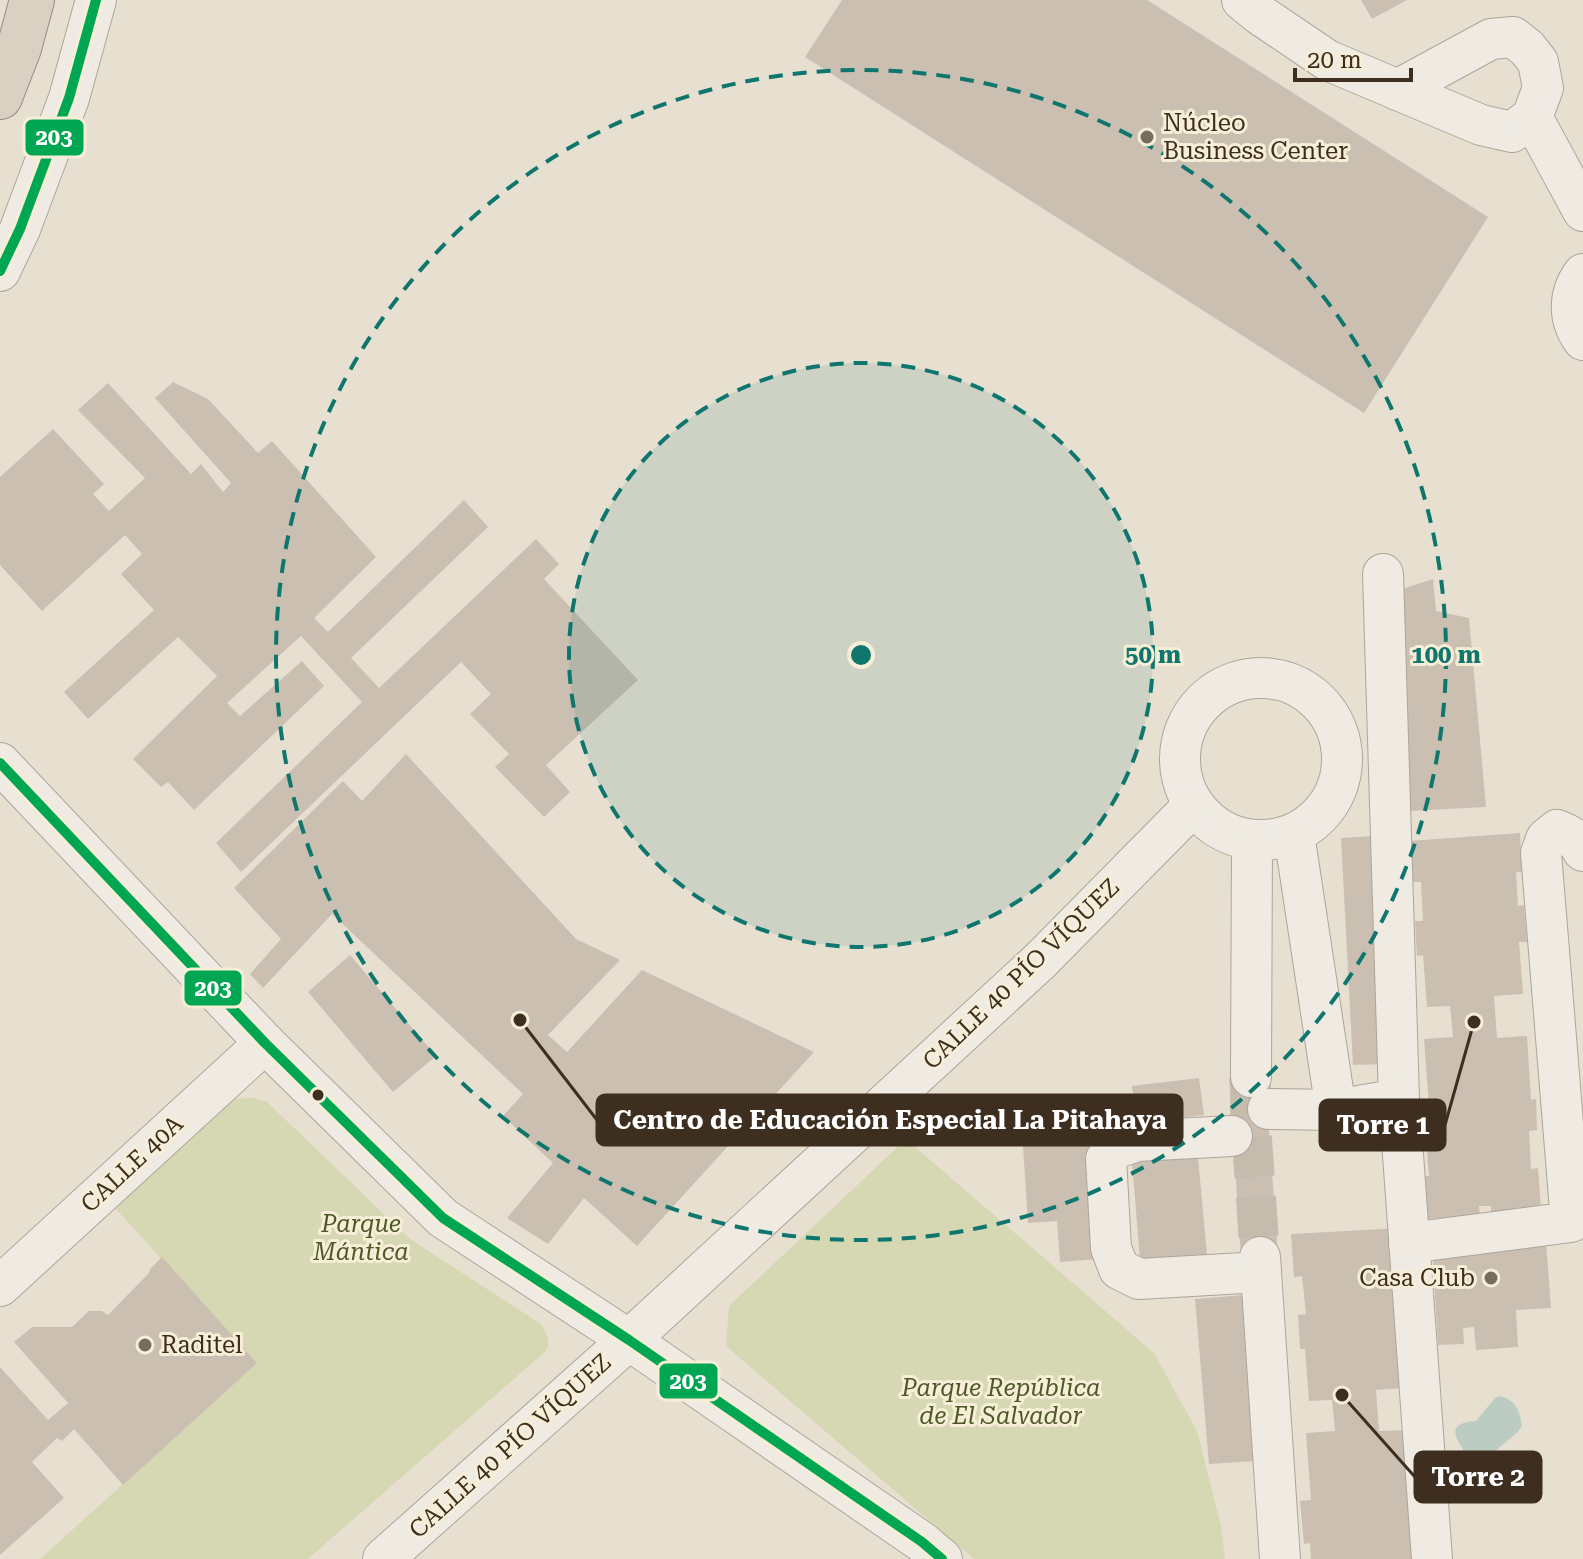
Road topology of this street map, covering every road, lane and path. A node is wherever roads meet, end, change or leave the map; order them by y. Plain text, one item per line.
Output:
1 (32, 0) edge
2 (96, 0) edge
3 (1242, 0) edge
4 (1397, 90) junction
5 (0, 97) edge
6 (1532, 117) junction
7 (1583, 211) edge
8 (0, 271) edge
9 (1583, 274) edge
10 (1583, 340) edge
11 (1383, 574) dead end
12 (0, 763) edge
13 (1194, 805) junction
14 (1294, 834) junction
15 (1252, 840) junction
16 (1583, 851) edge
17 (265, 1043) junction
18 (1399, 1099) junction
19 (1336, 1110) junction
20 (1232, 1136) dead end
21 (1409, 1243) junction
22 (0, 1286) edge
23 (629, 1340) junction
24 (924, 1553) edge
25 (383, 1559) edge
26 (1280, 1559) edge
27 (1432, 1559) edge

1 - 5 highway
2 - 8 street
3 - 4 street
4 - 6 street
4 - 6 street
6 - 7 street
9 - 10 street
11 - 18 street
12 - 17 street
13 - 14 street
13 - 15 street
13 - 23 street, CALLE 40 PÍO VÍQUEZ
14 - 15 street
14 - 19 street
15 - 19 street
16 - 21 street
17 - 22 street, CALLE 40A
17 - 23 street
18 - 19 street
18 - 21 street
20 - 26 street
21 - 27 street
23 - 24 street
23 - 25 street, CALLE 40 PÍO VÍQUEZ

